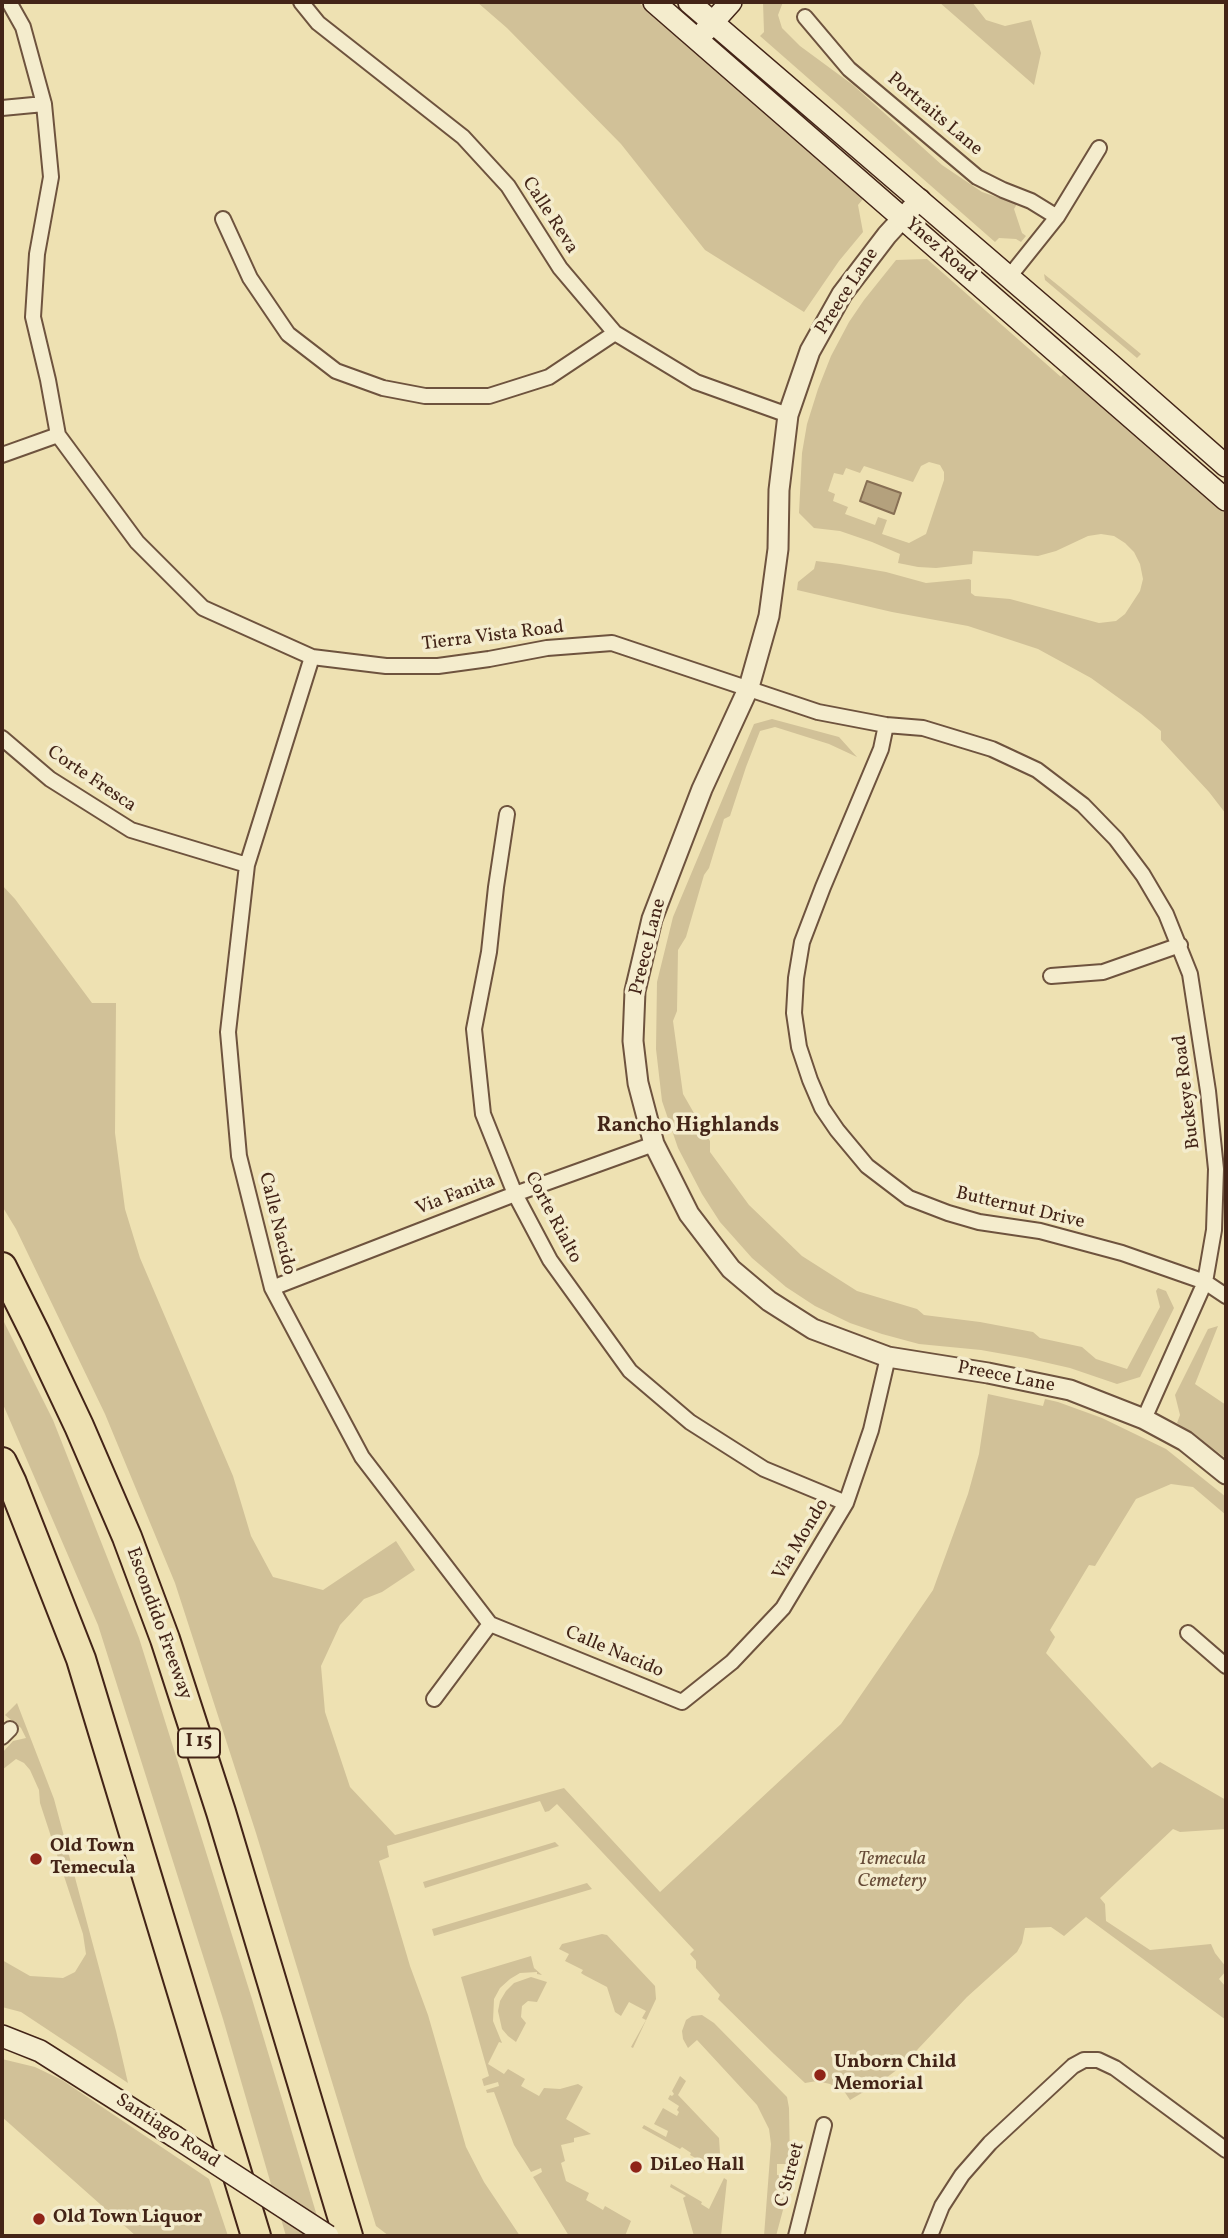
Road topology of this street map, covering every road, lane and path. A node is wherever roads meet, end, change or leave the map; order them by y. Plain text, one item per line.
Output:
1 (9, 2) edge
2 (301, 2) edge
3 (654, 2) edge
4 (689, 2) edge
5 (731, 2) edge
6 (805, 16) dead end
7 (713, 23) junction
8 (697, 39) junction
9 (44, 104) junction
10 (2, 108) edge
11 (1099, 148) dead end
12 (920, 199) junction
13 (1058, 217) junction
14 (902, 218) junction
15 (223, 219) dead end
16 (1009, 276) junction
17 (615, 333) junction
18 (788, 415) junction
19 (58, 435) junction
20 (2, 455) edge
21 (1226, 466) edge
22 (1226, 499) edge
23 (312, 657) junction
24 (749, 687) junction
25 (886, 725) junction
26 (2, 738) edge
27 (507, 814) dead end
28 (247, 865) junction
29 (1180, 945) junction
30 (1051, 976) dead end
31 (654, 1144) junction
32 (515, 1194) junction
33 (2, 1268) edge
34 (1205, 1282) junction
35 (272, 1288) junction
36 (1226, 1296) edge
37 (888, 1357) junction
38 (1144, 1419) junction
39 (2, 1462) edge
40 (1226, 1474) edge
41 (846, 1503) junction
42 (490, 1624) junction
43 (1188, 1633) dead end
44 (1226, 1666) edge
45 (434, 1699) dead end
46 (682, 1702) joint
47 (2, 2036) edge
48 (824, 2125) dead end
49 (1226, 2150) edge
50 (256, 2236) edge
51 (328, 2236) edge
52 (348, 2236) edge
53 (796, 2236) edge
54 (930, 2236) edge

1 - 9 street, Tierra Vista Road
2 - 17 street, Calle Reva
3 - 8 main road, Ynez Road
4 - 7 main road, Ynez Road
5 - 7 main road
6 - 13 street, Portraits Lane
7 - 8 main road
7 - 12 main road, Ynez Road
8 - 14 main road, Ynez Road
9 - 10 street
9 - 19 street, Tierra Vista Road
11 - 13 street
12 - 14 street, Preece Lane
12 - 16 main road, Ynez Road
13 - 16 street
14 - 18 street, Preece Lane
14 - 22 main road, Ynez Road
15 - 17 street
16 - 21 main road, Ynez Road
17 - 18 street, Calle Reva
18 - 24 street, Preece Lane
19 - 20 street
19 - 23 street, Tierra Vista Road
23 - 24 street, Tierra Vista Road
23 - 28 street, Calle Nacido
24 - 25 street, Buckeye Road
24 - 31 street, Preece Lane
25 - 29 street, Buckeye Road
25 - 34 street, Butternut Drive
26 - 28 street, Corte Fresca
27 - 32 street, Corte Rialto
28 - 35 street, Calle Nacido
29 - 30 street
29 - 34 street, Buckeye Road
31 - 32 street, Via Fanita
31 - 37 street, Preece Lane
32 - 35 street, Via Fanita
32 - 41 street, Corte Rialto
33 - 52 highway, Escondido Freeway / I 15
34 - 36 street, Butternut Drive
34 - 38 street, Buckeye Road
35 - 42 street, Calle Nacido
37 - 38 street, Preece Lane
37 - 41 street, Via Mondo
38 - 40 street, Preece Lane
39 - 50 highway
41 - 46 street, Via Mondo
42 - 45 street
42 - 46 street, Calle Nacido
43 - 44 street
47 - 51 main road, Santiago Road, bridge
48 - 53 street, C Street
49 - 54 street

